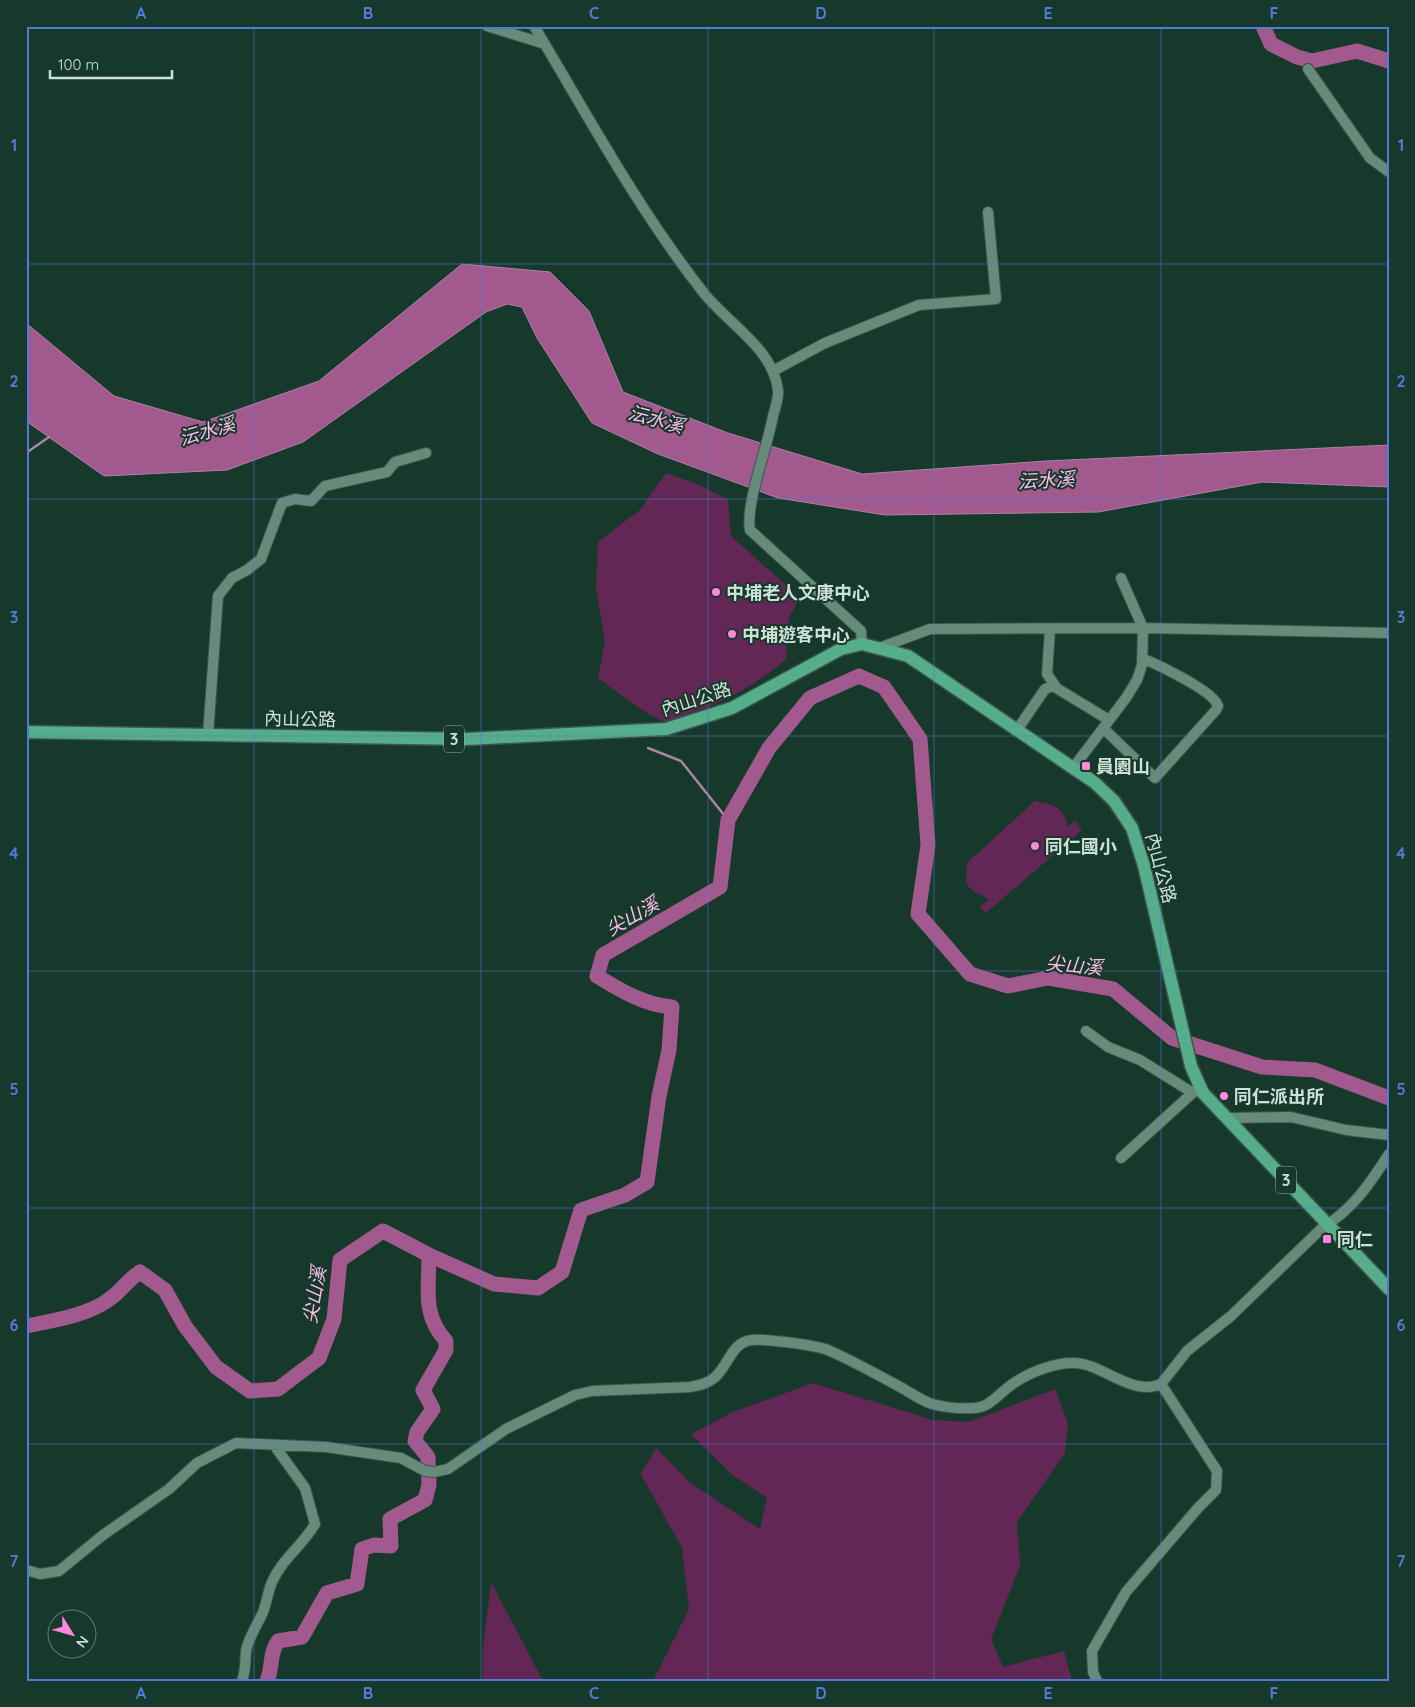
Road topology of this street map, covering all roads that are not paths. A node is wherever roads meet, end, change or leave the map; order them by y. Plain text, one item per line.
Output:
1 (486, 26) edge
2 (534, 26) edge
3 (545, 44) junction
4 (1308, 69) dead end
5 (1389, 172) edge
6 (988, 212) dead end
7 (773, 371) junction
8 (426, 453) dead end
9 (1121, 578) dead end
10 (1143, 628) junction
11 (1050, 629) junction
12 (1389, 633) edge
13 (862, 644) junction
14 (879, 648) junction
15 (1142, 658) junction
16 (1056, 687) junction
17 (1106, 724) junction
18 (1017, 730) junction
19 (26, 732) edge
20 (208, 735) junction
21 (1073, 768) junction
22 (1086, 1031) dead end
23 (1196, 1090) junction
24 (1226, 1118) junction
25 (1389, 1135) edge
26 (1389, 1154) edge
27 (1121, 1158) dead end
28 (1328, 1224) junction
29 (1389, 1289) edge
30 (1160, 1384) junction
31 (274, 1444) junction
32 (26, 1570) edge
33 (242, 1681) edge
34 (1097, 1681) edge

1 - 3 street
2 - 3 street
3 - 7 street
4 - 5 street
6 - 7 street
7 - 13 street
8 - 20 street
9 - 10 street
10 - 11 street
10 - 12 street
10 - 15 street
11 - 14 street
11 - 16 street
13 - 14 main road, 內山公路 / 3
13 - 20 main road, 內山公路 / 3
14 - 18 main road, 內山公路 / 3
15 - 17 street
15 - 17 street
16 - 17 street
16 - 18 street
17 - 21 street
18 - 21 main road, 內山公路 / 3
19 - 20 main road, 內山公路 / 3
21 - 23 main road, 內山公路 / 3
22 - 23 street
23 - 24 main road, 3
23 - 27 street
24 - 25 street
24 - 28 main road, 3
26 - 28 street
28 - 29 main road, 3
28 - 30 street
30 - 31 street
30 - 34 street
31 - 32 street
31 - 33 street

